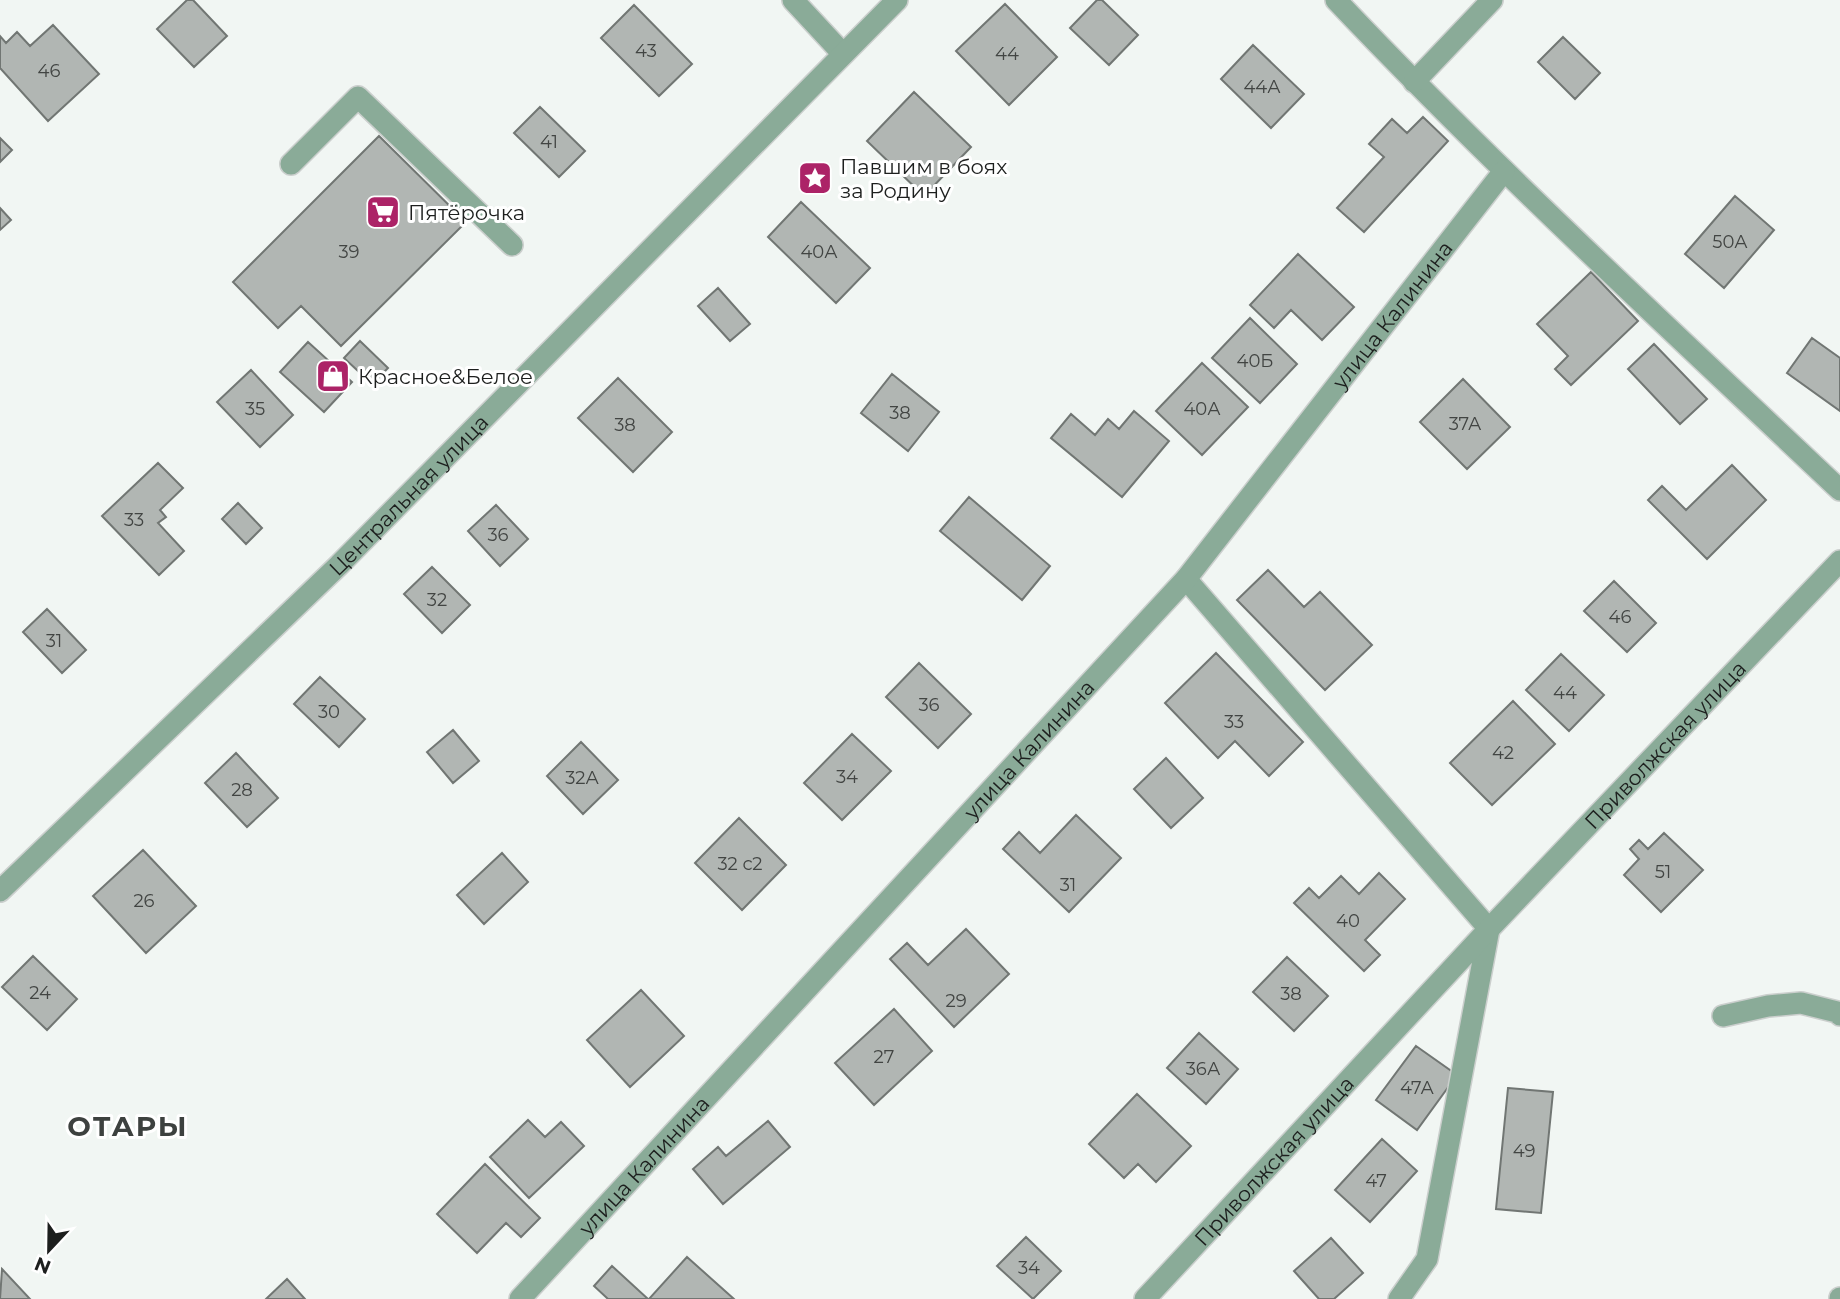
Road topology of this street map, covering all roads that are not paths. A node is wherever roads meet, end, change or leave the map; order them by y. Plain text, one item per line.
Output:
1 (897, 0) edge
2 (1336, 0) edge
3 (1492, 0) edge
4 (801, 2) edge
5 (843, 54) junction
6 (1414, 82) junction
7 (291, 164) dead end
8 (1504, 171) junction
9 (512, 245) dead end
10 (1840, 490) edge
11 (1840, 561) edge
12 (1186, 579) junction
13 (0, 891) edge
14 (1489, 929) junction
15 (1840, 1015) edge
16 (1723, 1016) dead end
17 (520, 1299) edge
18 (1145, 1299) edge
19 (1399, 1299) edge

1 - 5 street, Центральная улица
2 - 6 street
3 - 6 street
4 - 5 street
5 - 13 street, Центральная улица
6 - 8 street
7 - 9 street
8 - 10 street
8 - 12 street, улица Калинина
11 - 14 street, Приволжская улица
12 - 14 street
12 - 17 street, улица Калинина
14 - 18 street, Приволжская улица
14 - 19 street
15 - 16 street

